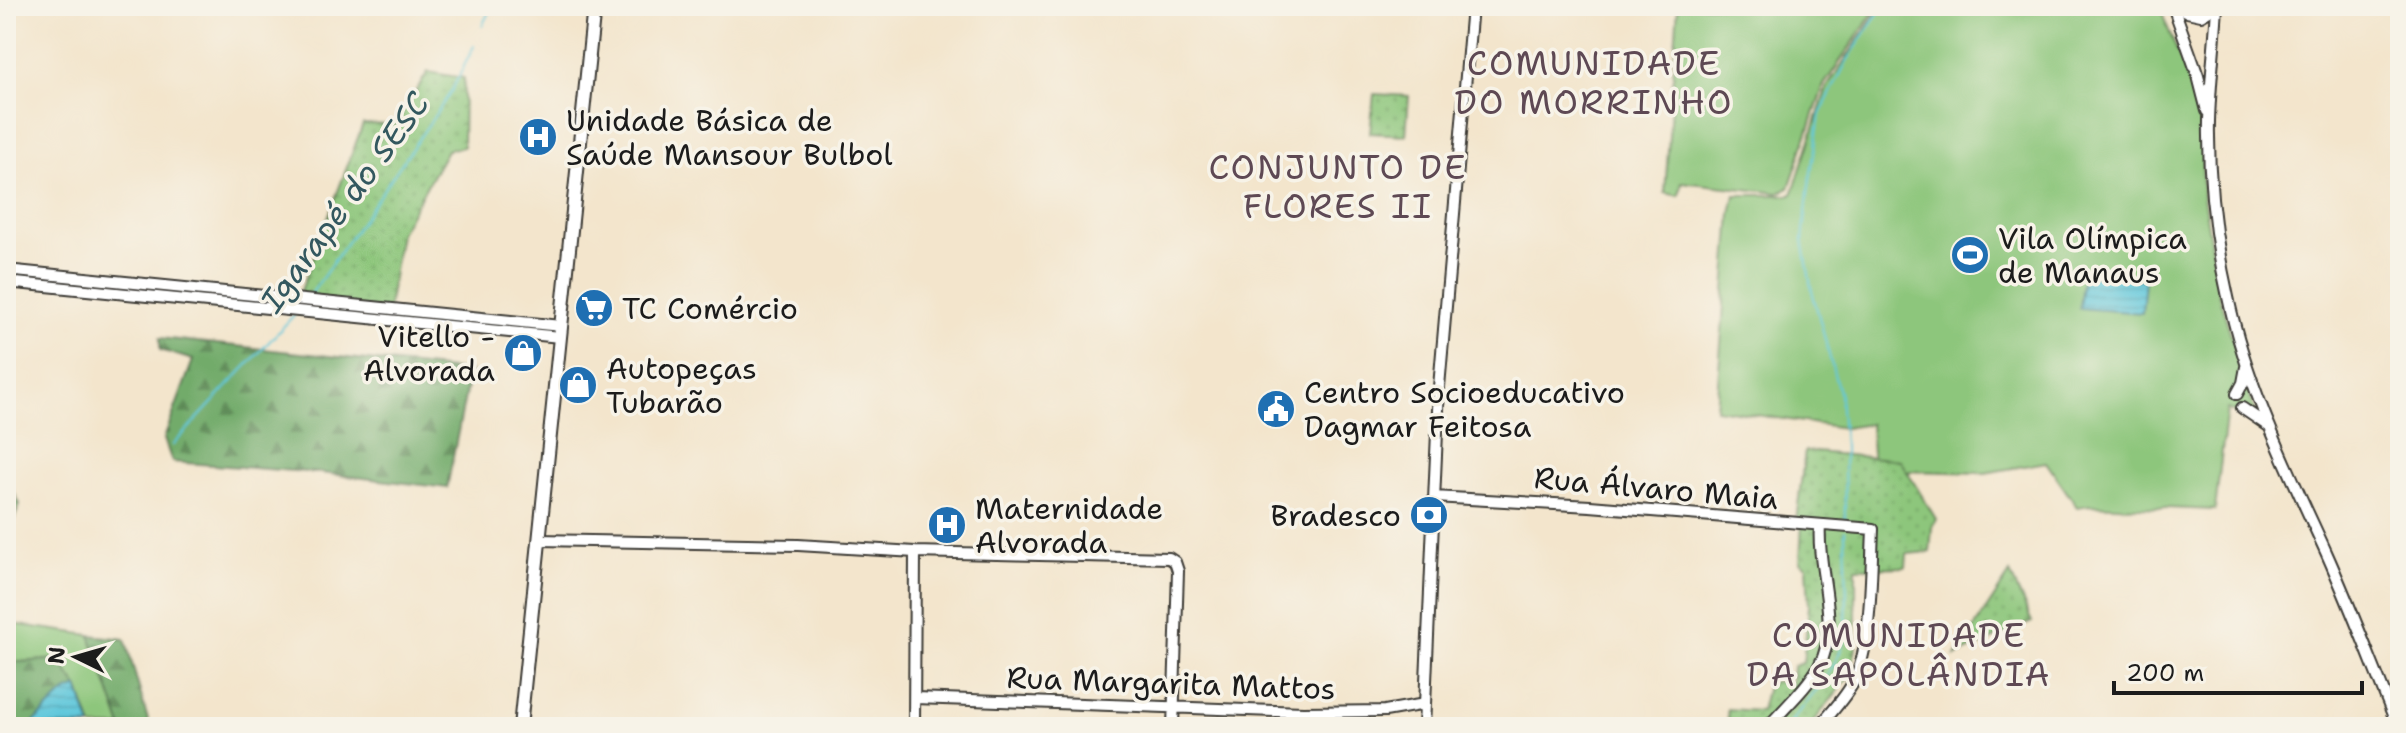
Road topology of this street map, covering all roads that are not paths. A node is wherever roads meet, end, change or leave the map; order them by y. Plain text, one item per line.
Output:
1 (594, 6) edge
2 (1472, 6) edge
3 (2175, 6) edge
4 (2216, 6) edge
5 (2203, 10) edge
6 (2209, 121) junction
7 (6, 270) edge
8 (6, 282) edge
9 (560, 332) junction
10 (2247, 365) junction
11 (2237, 394) dead end
12 (2242, 408) dead end
13 (2270, 427) junction
14 (1434, 497) junction
15 (1825, 526) junction
16 (539, 540) junction
17 (915, 552) junction
18 (915, 698) junction
19 (1425, 704) junction
20 (1174, 706) junction
21 (520, 727) edge
22 (914, 727) edge
23 (1173, 727) edge
24 (1424, 727) edge
25 (1768, 727) edge
26 (1819, 727) edge
27 (2398, 727) edge

1 - 9 main road
2 - 14 street
3 - 5 street
3 - 6 street
4 - 5 street
4 - 6 street
6 - 10 street
7 - 9 street
8 - 9 street
9 - 16 main road
10 - 11 street
10 - 13 street
12 - 13 street
13 - 27 street
14 - 15 street, Rua Álvaro Maia
14 - 19 street
15 - 25 street
15 - 26 street, Rua Álvaro Maia
16 - 17 street
16 - 21 main road
17 - 18 street
17 - 20 street
18 - 20 street, Rua Margarita Mattos
18 - 22 street
19 - 20 street, Rua Margarita Mattos
19 - 24 street
20 - 23 street

